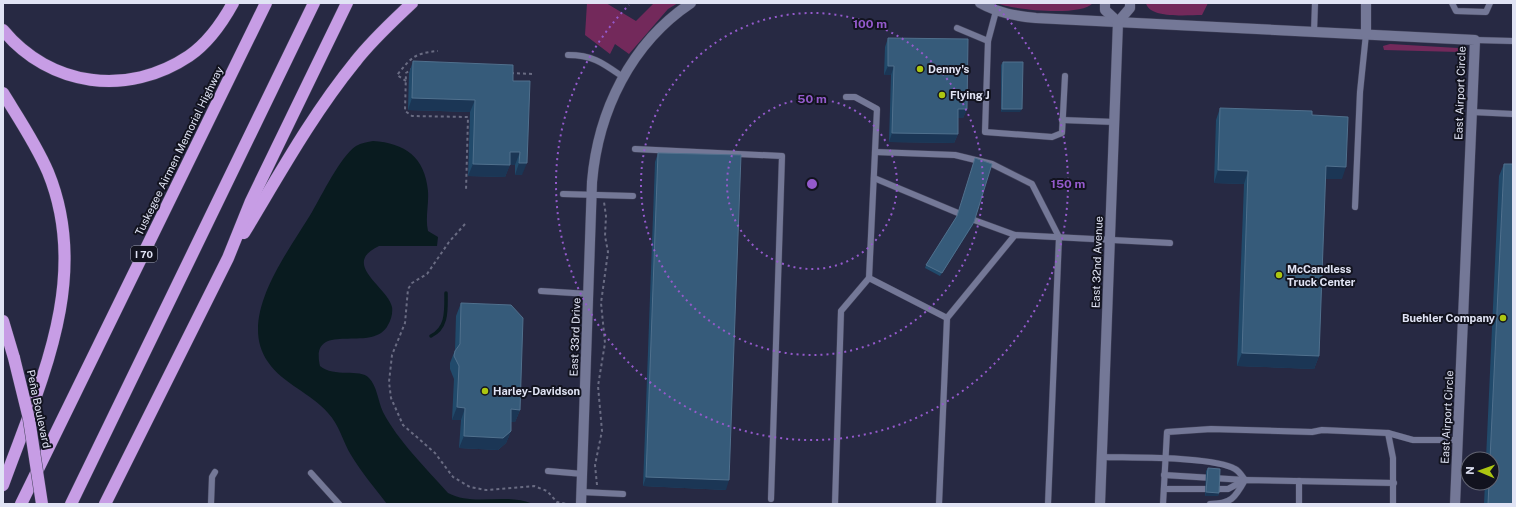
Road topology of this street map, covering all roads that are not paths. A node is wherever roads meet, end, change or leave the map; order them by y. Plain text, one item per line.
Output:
1 (233, 3) edge
2 (266, 3) edge
3 (314, 3) edge
4 (346, 3) edge
5 (412, 3) edge
6 (691, 3) edge
7 (980, 3) edge
8 (1105, 3) edge
9 (1130, 3) edge
10 (1315, 3) edge
11 (1366, 3) edge
12 (1452, 3) edge
13 (1490, 3) edge
14 (996, 11) junction
15 (1118, 22) junction
16 (957, 28) dead end
17 (3, 30) edge
18 (1314, 32) junction
19 (1366, 34) junction
20 (1475, 40) junction
21 (988, 41) junction
22 (1513, 41) edge
23 (568, 55) dead end
24 (1065, 76) dead end
25 (623, 77) junction
26 (3, 93) edge
27 (846, 97) dead end
28 (1472, 112) junction
29 (1513, 114) edge
30 (1062, 120) junction
31 (1115, 122) junction
32 (635, 150) dead end
33 (875, 152) junction
34 (874, 178) junction
35 (563, 194) dead end
36 (592, 195) junction
37 (633, 196) dead end
38 (1355, 207) dead end
39 (958, 213) edge
40 (974, 220) edge
41 (1015, 235) junction
42 (1059, 237) junction
43 (1110, 239) junction
44 (1170, 243) dead end
45 (228, 258) junction
46 (869, 278) junction
47 (541, 291) dead end
48 (589, 294) junction
49 (947, 318) junction
50 (3, 321) edge
51 (1388, 433) junction
52 (1458, 440) junction
53 (1102, 457) junction
54 (1165, 459) junction
55 (548, 471) dead end
56 (215, 472) dead end
57 (311, 473) dead end
58 (582, 474) junction
59 (1164, 475) junction
60 (1245, 480) junction
61 (1299, 481) junction
62 (1394, 483) junction
63 (3, 485) edge
64 (1164, 489) junction
65 (582, 492) junction
66 (623, 494) dead end
67 (771, 499) dead end
68 (21, 504) edge
69 (42, 504) edge
70 (71, 504) edge
71 (105, 504) edge
72 (211, 504) edge
73 (339, 504) edge
74 (582, 504) edge
75 (835, 504) edge
76 (939, 504) edge
77 (1048, 504) edge
78 (1100, 504) edge
79 (1163, 504) edge
80 (1210, 504) edge
81 (1299, 504) edge
82 (1393, 504) edge
83 (1455, 504) edge

1 - 17 highway
2 - 68 highway, Tuskegee Airmen Memorial Highway / I 70
3 - 70 highway
4 - 45 highway
5 - 45 highway
6 - 25 street, East 33rd Drive
7 - 14 street, East Airport Circle
8 - 15 street
9 - 15 street
10 - 18 lane
11 - 19 street
12 - 13 lane
14 - 15 street, East Airport Circle
14 - 21 lane
15 - 18 street, East Airport Circle
15 - 31 street, East 32nd Avenue
16 - 21 lane
18 - 19 street, East Airport Circle
19 - 20 street, East Airport Circle
19 - 38 lane
20 - 22 lane
20 - 28 street, East Airport Circle
21 - 30 lane
23 - 25 lane
24 - 30 lane
25 - 36 street, East 33rd Drive
26 - 63 highway
27 - 33 lane
28 - 29 lane
28 - 52 street, East Airport Circle
30 - 31 lane
31 - 43 street, East 32nd Avenue
32 - 67 lane
33 - 34 lane
33 - 42 lane
34 - 39 lane
34 - 46 lane
35 - 36 lane
36 - 37 lane
36 - 48 street, East 33rd Drive
40 - 41 lane
41 - 42 lane
41 - 49 lane
42 - 43 lane
42 - 77 lane
43 - 44 lane
43 - 53 street, East 32nd Avenue
45 - 71 highway
46 - 49 lane
46 - 75 lane
47 - 48 lane
48 - 58 street, East 33rd Drive
49 - 76 lane
50 - 69 highway, Peña Boulevard, bridge
51 - 52 lane
51 - 54 lane
51 - 62 lane
52 - 83 street, East Airport Circle
53 - 54 lane
53 - 78 street, East 32nd Avenue
54 - 59 lane
54 - 60 lane
55 - 58 lane
56 - 72 lane
57 - 73 lane
58 - 65 street, East 33rd Drive
59 - 60 lane
59 - 64 lane
60 - 61 lane
60 - 64 lane
60 - 80 lane
61 - 62 lane
61 - 81 lane
62 - 82 lane
64 - 79 lane
65 - 66 lane
65 - 74 street, East 33rd Drive

